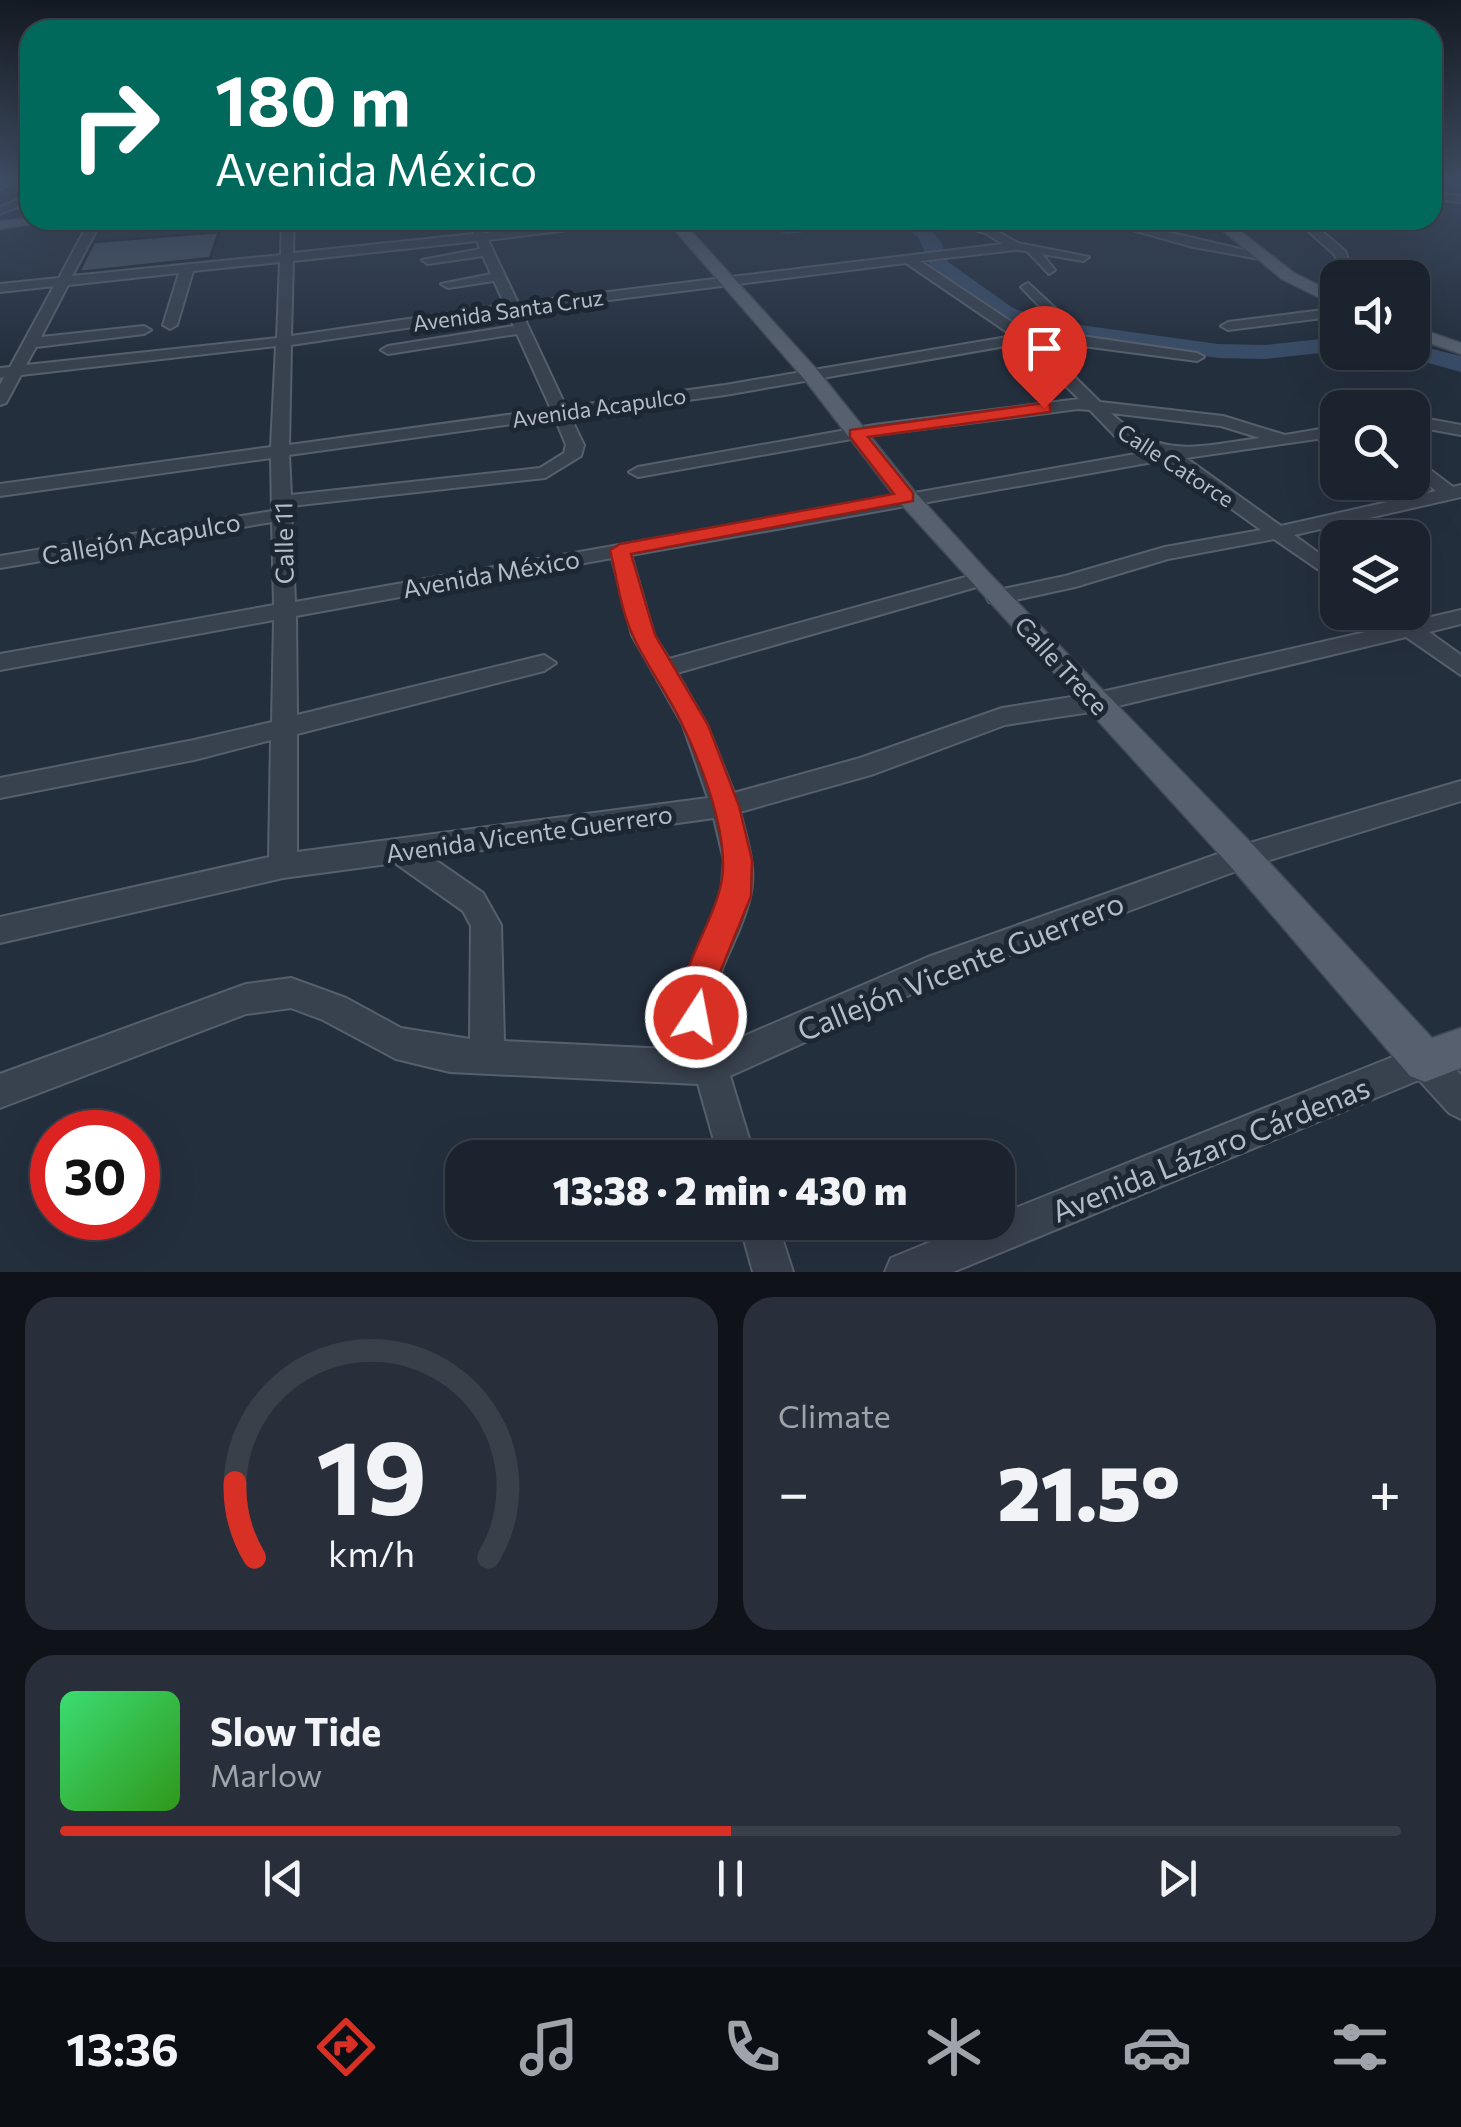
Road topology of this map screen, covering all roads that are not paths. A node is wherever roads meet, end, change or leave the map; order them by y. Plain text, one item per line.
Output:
1 (85, 238) edge
2 (287, 238) edge
3 (469, 238) edge
4 (481, 238) edge
5 (690, 238) edge
6 (1002, 238) edge
7 (1174, 238) edge
8 (1240, 238) edge
9 (1323, 238) edge
10 (1015, 246) junction
11 (1031, 248) junction
12 (488, 252) junction
13 (1260, 255) junction
14 (1084, 257) dead end
15 (908, 259) junction
16 (286, 260) junction
17 (428, 260) dead end
18 (1343, 260) edge
19 (186, 269) junction
20 (1048, 270) dead end
21 (499, 278) junction
22 (730, 280) junction
23 (61, 281) junction
24 (448, 284) dead end
25 (1320, 284) edge
26 (1028, 286) dead end
27 (7, 287) edge
28 (1306, 288) junction
29 (1320, 294) edge
30 (0, 307) edge
31 (514, 308) junction
32 (1320, 314) edge
33 (170, 326) dead end
34 (1228, 326) dead end
35 (522, 329) junction
36 (144, 330) dead end
37 (1038, 336) junction
38 (1430, 337) edge
39 (286, 341) junction
40 (28, 343) junction
41 (1461, 349) edge
42 (388, 350) dead end
43 (1197, 357) dead end
44 (7, 372) edge
45 (812, 376) junction
46 (0, 400) edge
47 (1095, 406) junction
48 (560, 412) junction
49 (1430, 424) edge
50 (1461, 430) edge
51 (856, 434) junction
52 (1320, 434) edge
53 (1286, 442) junction
54 (280, 452) junction
55 (1162, 453) junction
56 (638, 472) dead end
57 (1430, 474) edge
58 (0, 490) edge
59 (1455, 492) edge
60 (907, 497) junction
61 (282, 508) junction
62 (1276, 534) junction
63 (620, 550) junction
64 (0, 562) edge
65 (1320, 564) edge
66 (988, 588) junction
67 (285, 613) junction
68 (1461, 617) edge
69 (1430, 624) edge
70 (1402, 630) edge
71 (1413, 630) edge
72 (0, 662) edge
73 (544, 663) dead end
74 (1461, 667) edge
75 (665, 668) junction
76 (1096, 702) junction
77 (284, 730) junction
78 (0, 788) edge
79 (1461, 792) edge
80 (725, 806) junction
81 (400, 851) junction
82 (1243, 857) junction
83 (283, 866) junction
84 (0, 930) edge
85 (1443, 1054) edge
86 (487, 1057) junction
87 (709, 1068) junction
88 (0, 1092) edge
89 (1461, 1101) edge
90 (731, 1140) edge
91 (763, 1240) edge
92 (773, 1272) edge
93 (905, 1272) edge

1 - 23 street
2 - 16 street, Calle 11
3 - 16 street
4 - 12 street
5 - 22 main road, Calle Trece
6 - 10 street
7 - 13 street
8 - 13 main road
9 - 18 street
10 - 11 street
10 - 15 street, Avenida Santa Cruz
11 - 14 street
11 - 20 street
12 - 17 street
12 - 21 street
13 - 28 main road
15 - 22 street, Avenida Santa Cruz
15 - 37 street, Calle Catorce
16 - 19 street
16 - 39 street, Calle 11
19 - 23 street
19 - 33 street
21 - 24 street
21 - 31 street
22 - 31 street, Avenida Santa Cruz
22 - 45 main road, Calle Trece
23 - 27 street
23 - 40 street
25 - 28 street
26 - 37 street
27 - 30 street
28 - 29 main road
31 - 35 street
31 - 39 street, Avenida Santa Cruz
32 - 34 street
35 - 42 street
35 - 48 street
36 - 40 street
37 - 43 street, Avenida Acapulco
37 - 45 street, Avenida Acapulco
37 - 47 street, Calle Catorce
38 - 41 main road
39 - 44 street, Avenida Santa Cruz
39 - 54 street, Calle 11
40 - 44 street
44 - 46 street
45 - 48 street, Avenida Acapulco
45 - 51 main road, Calle Trece
47 - 51 street
47 - 53 street
47 - 55 street, Calle Catorce
48 - 54 street, Avenida Acapulco
48 - 61 street, Callejón Acapulco
49 - 50 street
51 - 56 street
51 - 60 main road, Calle Trece
52 - 53 street, Avenida México
53 - 55 street, Avenida México
54 - 58 street, Avenida Acapulco
54 - 61 street, Calle 11
55 - 60 street, Avenida México
55 - 62 street, Calle Catorce
57 - 59 street
59 - 62 street
60 - 63 street, Avenida México
60 - 66 main road, Calle Trece
61 - 64 street, Callejón Acapulco
61 - 67 street, Calle 11
62 - 65 street, Calle Catorce
62 - 66 street
63 - 67 street, Avenida México
63 - 75 street
66 - 75 street
66 - 76 main road, Calle Trece
67 - 72 street, Avenida México
67 - 77 street, Calle 11
68 - 69 street, Avenida Vicente Guerrero
70 - 76 street, Avenida Vicente Guerrero
71 - 74 street
73 - 77 street
75 - 80 street
76 - 80 street, Avenida Vicente Guerrero
76 - 82 main road, Calle Trece
77 - 78 street
77 - 83 street, Calle 11
79 - 82 street, Callejón Vicente Guerrero
80 - 81 street, Avenida Vicente Guerrero
80 - 87 street
81 - 83 street, Avenida Vicente Guerrero
81 - 86 street
82 - 85 main road, Calle Trece
82 - 87 street, Callejón Vicente Guerrero
83 - 84 street, Avenida Vicente Guerrero
85 - 89 street, Calle Trece
85 - 93 street, Avenida Lázaro Cárdenas
86 - 87 street, Callejón Vicente Guerrero
86 - 88 street, Callejón Vicente Guerrero
87 - 90 street
91 - 92 street

